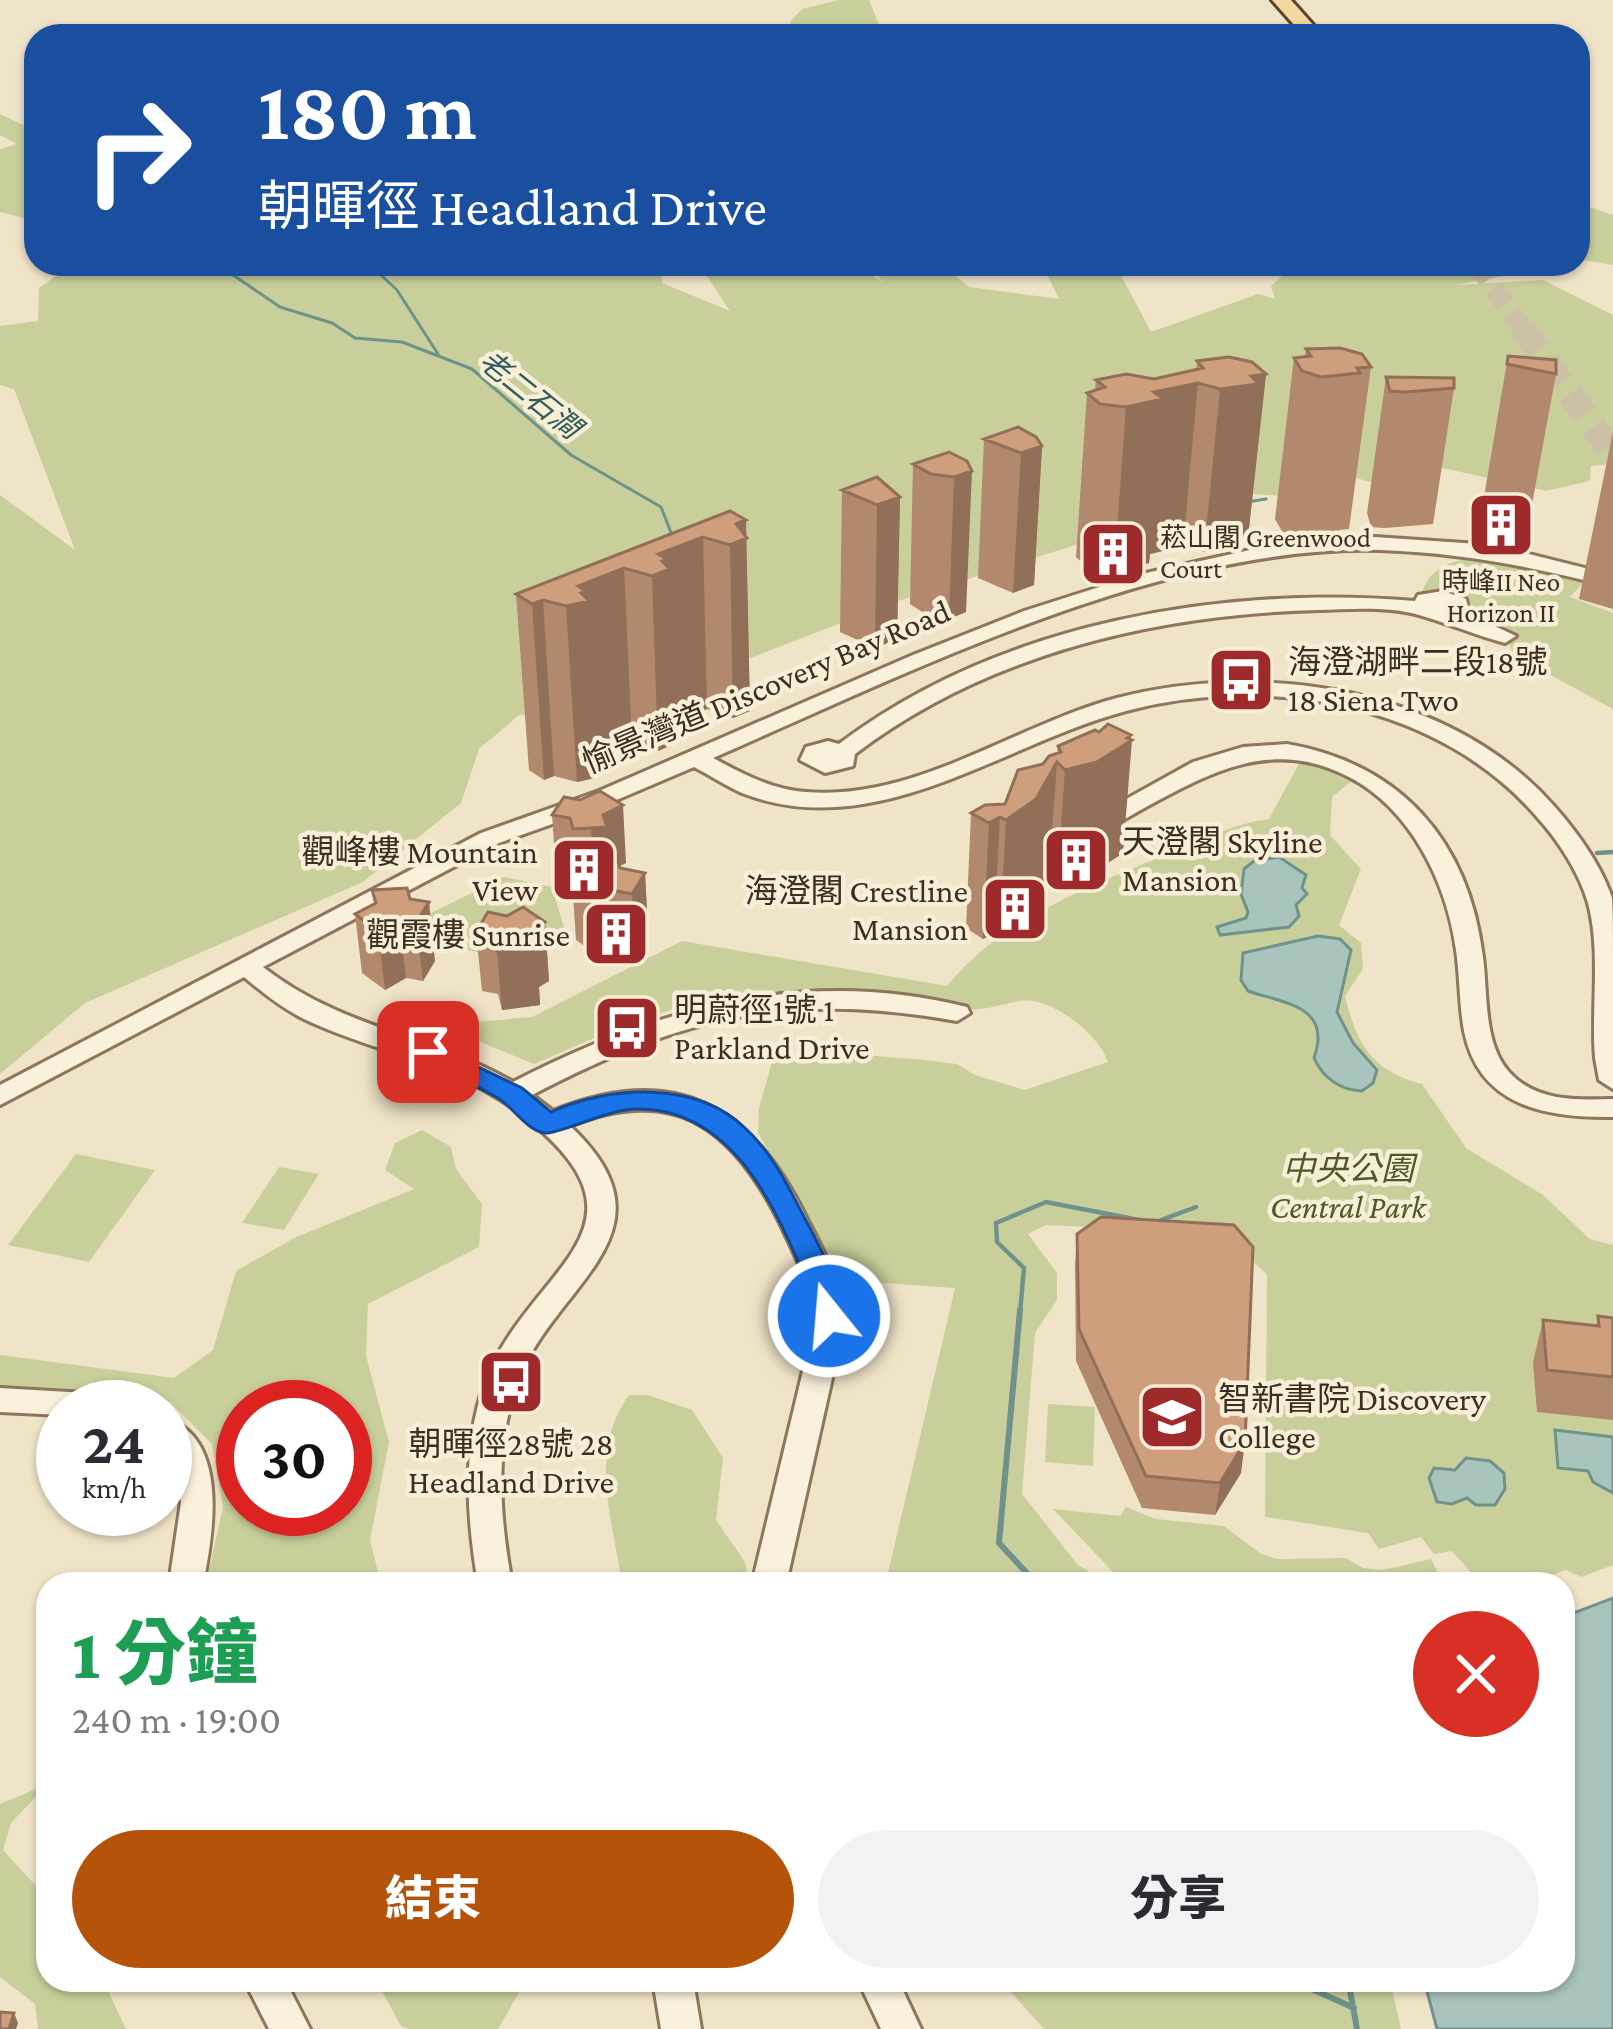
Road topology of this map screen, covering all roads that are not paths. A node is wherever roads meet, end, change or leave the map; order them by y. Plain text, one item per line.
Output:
1 (1281, 0) edge
2 (1303, 24) edge
3 (1613, 581) edge
4 (1504, 636) dead end
5 (859, 684) junction
6 (902, 709) junction
7 (843, 752) dead end
8 (695, 758) junction
9 (1077, 830) dead end
10 (246, 966) junction
11 (957, 1013) dead end
12 (1613, 1080) edge
13 (512, 1094) junction
14 (0, 1096) edge
15 (1613, 1108) edge
16 (548, 1124) junction
17 (0, 1400) edge
18 (36, 1402) edge
19 (192, 1467) edge
20 (188, 1572) edge
21 (494, 1572) edge
22 (773, 1572) edge
23 (270, 1992) edge
24 (675, 1992) edge
25 (884, 1992) edge
26 (290, 2029) edge
27 (681, 2029) edge
28 (901, 2029) edge

1 - 2 main road
3 - 5 street, 愉景灣道 Discovery Bay Road
4 - 6 street
5 - 6 street
5 - 8 street, 愉景灣道 Discovery Bay Road
6 - 7 street
8 - 10 street, 愉景灣道 Discovery Bay Road
8 - 12 street
9 - 15 street
10 - 13 street
10 - 14 street, 愉景灣道 Discovery Bay Road
11 - 13 street
13 - 16 street
16 - 21 street
16 - 22 street
17 - 18 street
19 - 20 street
23 - 26 street
24 - 27 street
25 - 28 street

